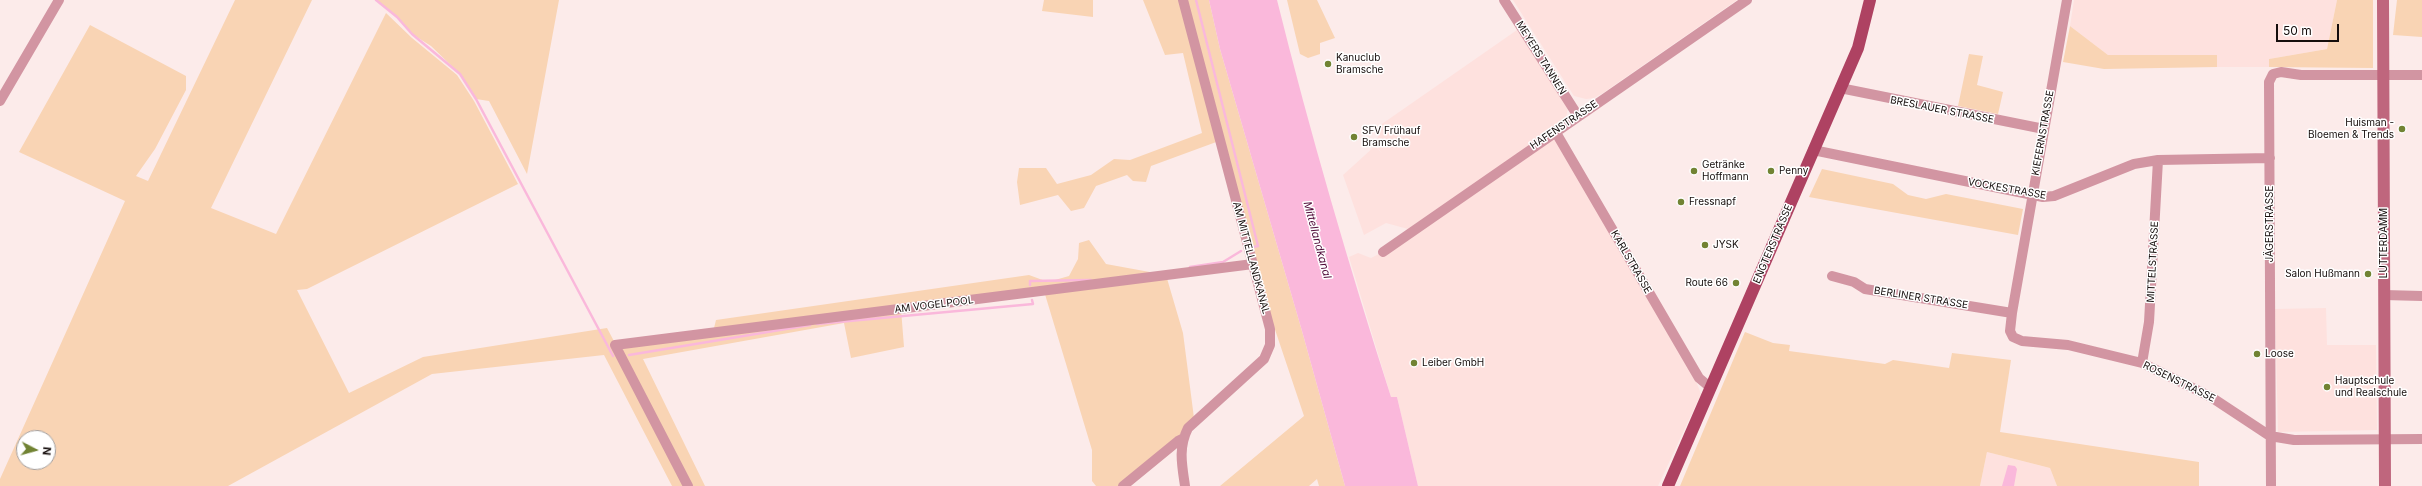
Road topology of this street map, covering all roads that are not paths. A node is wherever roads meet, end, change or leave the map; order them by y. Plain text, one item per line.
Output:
1 (60, 0) edge
2 (1183, 0) edge
3 (1504, 0) edge
4 (1747, 0) edge
5 (1870, 0) edge
6 (2067, 0) edge
7 (2383, 0) edge
8 (2422, 75) edge
9 (2383, 76) junction
10 (1840, 88) junction
11 (0, 101) edge
12 (1578, 116) junction
13 (2044, 129) junction
14 (1555, 131) junction
15 (1813, 150) junction
16 (2270, 158) junction
17 (2158, 160) junction
18 (2032, 195) junction
19 (1383, 252) dead end
20 (1253, 264) junction
21 (1832, 276) dead end
22 (2384, 295) junction
23 (2422, 296) edge
24 (2012, 313) junction
25 (2013, 337) joint
26 (2142, 363) junction
27 (1711, 388) junction
28 (2270, 436) junction
29 (1182, 439) junction
30 (2422, 439) edge
31 (2384, 440) junction
32 (688, 486) edge
33 (1124, 486) edge
34 (1185, 486) edge
35 (1668, 486) edge
36 (2271, 486) edge
37 (2385, 486) edge

1 - 11 street
2 - 20 street, AM MITTELLANDKANAL
3 - 12 street, MEYERS TANNEN
4 - 12 street, HAFENSTRASSE
5 - 10 main road, ENGTERSTRASSE
6 - 13 street, KIEFERNSTRASSE
7 - 9 street, LUTTERDAMM
8 - 9 street
9 - 16 street, JÄGERSTRASSE
9 - 22 street, LUTTERDAMM
10 - 13 street, BRESLAUER STRASSE
10 - 15 main road, ENGTERSTRASSE
12 - 14 street, HAFENSTRASSE
13 - 18 street, KIEFERNSTRASSE
14 - 19 street, HAFENSTRASSE
14 - 27 street, KARLSTRASSE
15 - 18 street, VOCKESTRASSE
15 - 27 main road, ENGTERSTRASSE
16 - 17 street, VOCKESTRASSE
16 - 28 street, JÄGERSTRASSE
17 - 18 street, VOCKESTRASSE
17 - 26 street, MITTELSTRASSE
18 - 24 street, KIEFERNSTRASSE
20 - 29 street, AM MITTELLANDKANAL
20 - 32 street, AM VOGELPOOL
21 - 24 street, BERLINER STRASSE
22 - 23 street
22 - 31 street, LUTTERDAMM
24 - 25 street, KIEFERNSTRASSE
25 - 26 street, ROSENSTRASSE
26 - 28 street, ROSENSTRASSE
27 - 35 main road, ENGTERSTRASSE
28 - 31 street, ROSENSTRASSE
28 - 36 street, JÄGERSTRASSE
29 - 33 street
29 - 34 street
30 - 31 street, ROSENSTRASSE
31 - 37 street, LUTTERDAMM

